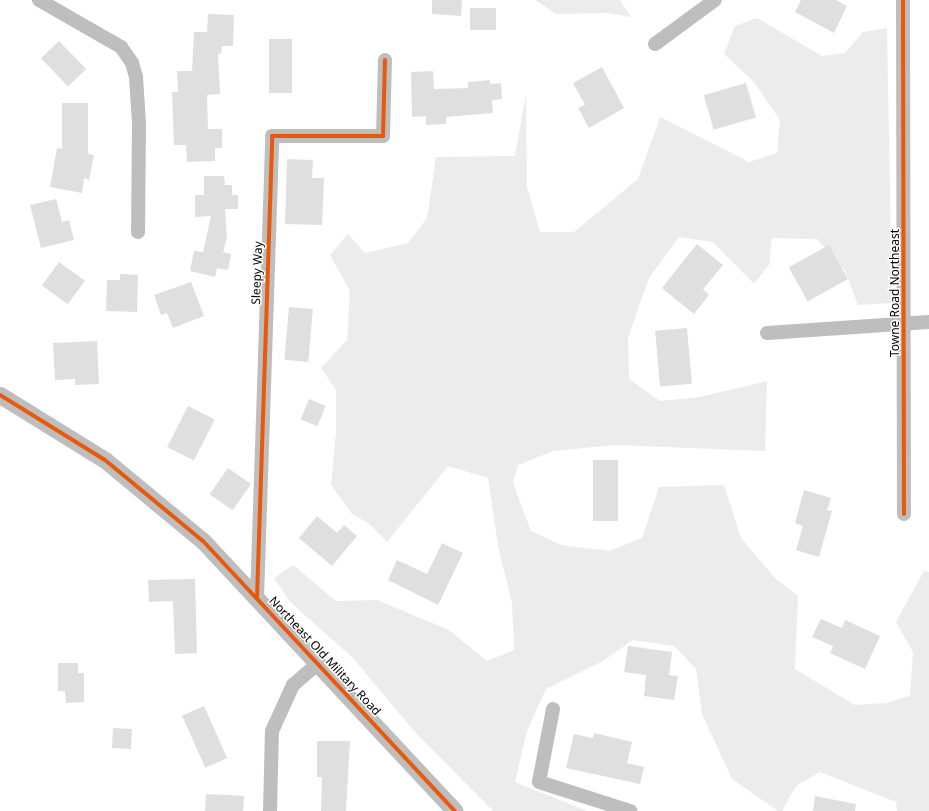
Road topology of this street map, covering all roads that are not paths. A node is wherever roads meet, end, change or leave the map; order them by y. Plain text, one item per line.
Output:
1 (39, 0) edge
2 (716, 0) edge
3 (903, 0) edge
4 (654, 44) dead end
5 (385, 60) dead end
6 (138, 232) dead end
7 (906, 321) junction
8 (929, 322) edge
9 (767, 333) dead end
10 (0, 395) edge
11 (904, 514) dead end
12 (257, 598) junction
13 (318, 663) junction
14 (553, 709) dead end
15 (270, 811) edge
16 (455, 811) edge
17 (630, 811) edge

1 - 6 street
2 - 4 street
3 - 7 street, Towne Road Northeast
5 - 12 street, Sleepy Way
7 - 8 street
7 - 9 street
7 - 11 street, Towne Road Northeast
10 - 12 street, Northeast Old Military Road
12 - 13 street, Northeast Old Military Road
13 - 15 street
13 - 16 street, Northeast Old Military Road
14 - 17 street

